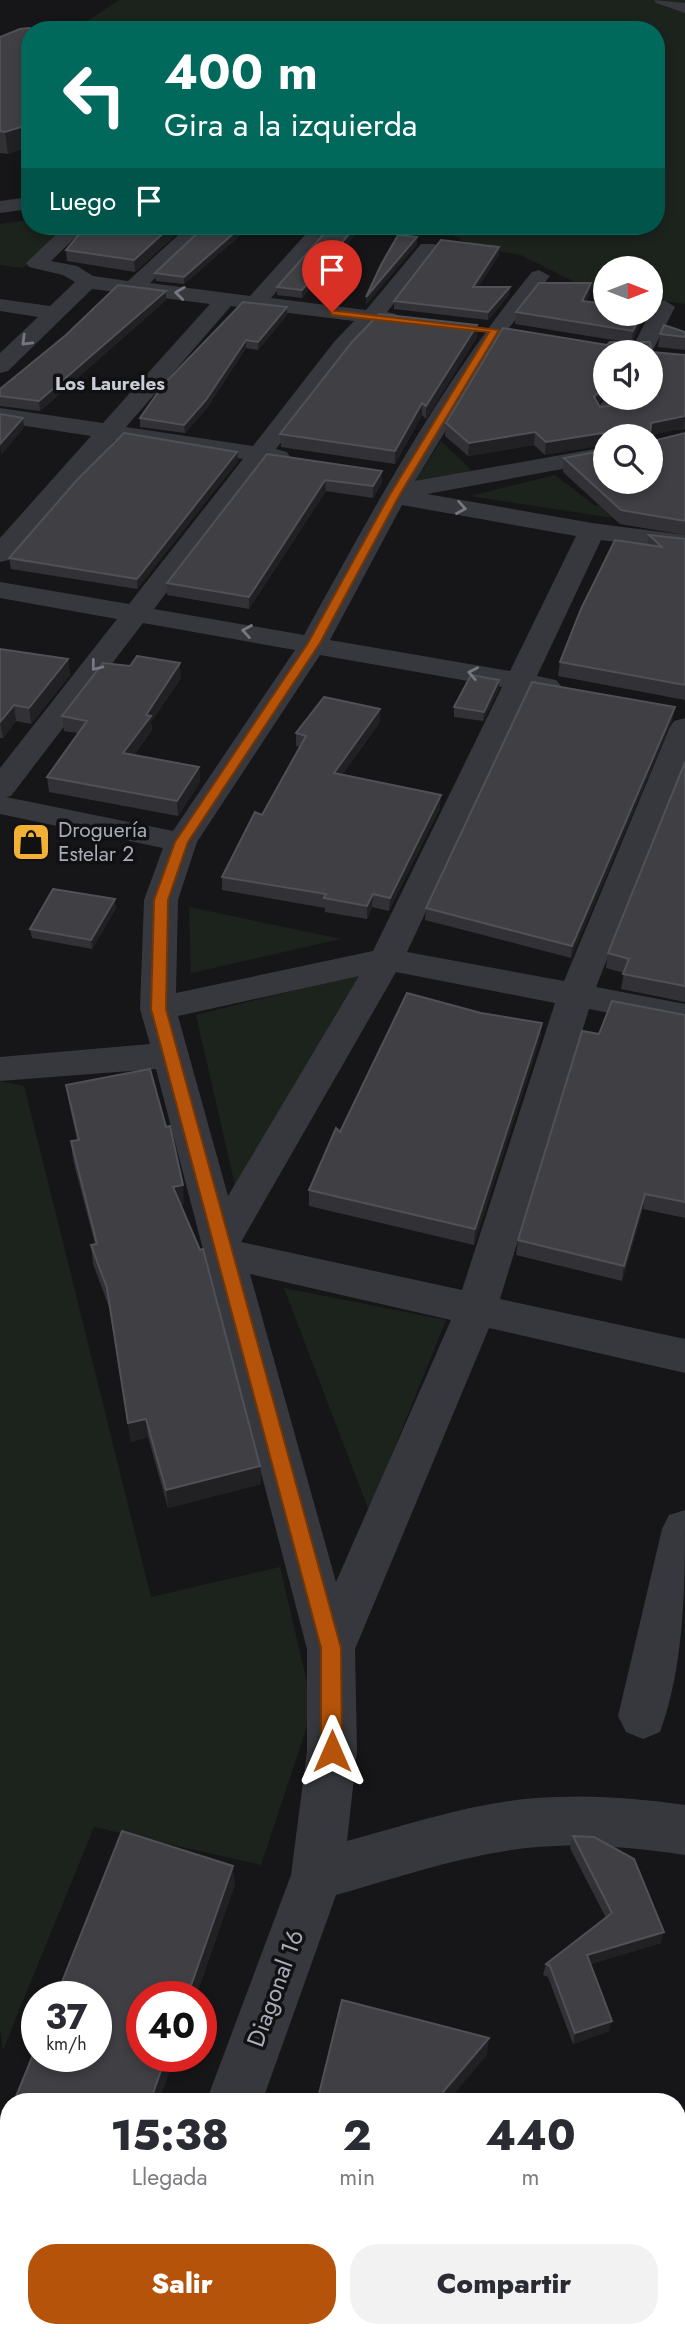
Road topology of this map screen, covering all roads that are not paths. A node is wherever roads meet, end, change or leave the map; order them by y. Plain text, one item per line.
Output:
1 (662, 0) edge
2 (685, 8) edge
3 (21, 204) edge
4 (0, 207) edge
5 (67, 235) edge
6 (189, 235) edge
7 (316, 235) edge
8 (428, 248) dead end
9 (539, 276) dead end
10 (87, 282) junction
11 (134, 287) junction
12 (226, 299) junction
13 (255, 303) junction
14 (0, 305) edge
15 (664, 307) dead end
16 (55, 313) junction
17 (369, 317) junction
18 (404, 321) edge
19 (469, 327) edge
20 (495, 330) junction
21 (522, 334) edge
22 (655, 340) edge
23 (1, 364) edge
24 (0, 415) edge
25 (107, 431) junction
26 (258, 454) junction
27 (593, 456) edge
28 (298, 460) edge
29 (379, 472) edge
30 (398, 488) junction
31 (592, 531) junction
32 (685, 543) edge
33 (0, 554) edge
34 (0, 590) edge
35 (137, 612) junction
36 (314, 643) junction
37 (521, 682) junction
38 (576, 691) edge
39 (680, 714) edge
40 (2, 805) edge
41 (181, 842) junction
42 (386, 959) junction
43 (575, 996) junction
44 (158, 1009) junction
45 (685, 1017) edge
46 (171, 1055) junction
47 (0, 1069) edge
48 (223, 1246) junction
49 (476, 1310) junction
50 (685, 1356) edge
51 (685, 1529) edge
52 (331, 1648) junction
53 (643, 1716) dead end
54 (685, 1830) edge
55 (317, 1875) junction
56 (237, 2093) edge

1 - 2 street
3 - 4 street
5 - 10 street
6 - 11 street
7 - 13 street
8 - 17 street
9 - 20 street
10 - 11 street
10 - 16 street
12 -> 11 street
12 - 13 street
12 - 25 street
13 - 17 street
14 - 16 street
15 - 22 street
16 -> 23 street
17 - 18 street
17 - 26 street
19 - 20 street
20 - 21 street
20 - 30 street
24 - 25 street
25 - 26 street
25 - 33 street
26 - 28 street
26 - 35 street
27 - 30 street
29 - 30 street
30 -> 31 street
30 - 36 street
31 - 32 street
31 - 37 street
34 - 35 street
36 -> 35 street
35 -> 40 street
37 -> 36 street
36 - 41 street
37 - 38 street
37 - 42 street
39 - 43 street
40 - 41 street
41 - 44 street
42 - 43 street
42 - 44 street
42 - 48 street
43 - 45 street
43 - 49 street
44 - 46 street
46 - 47 street
46 - 48 street
48 - 49 street
48 - 52 street
49 - 50 street
49 - 52 street
51 - 53 street
52 - 55 street, Diagonal 16
54 - 55 street
55 - 56 street, Diagonal 16

